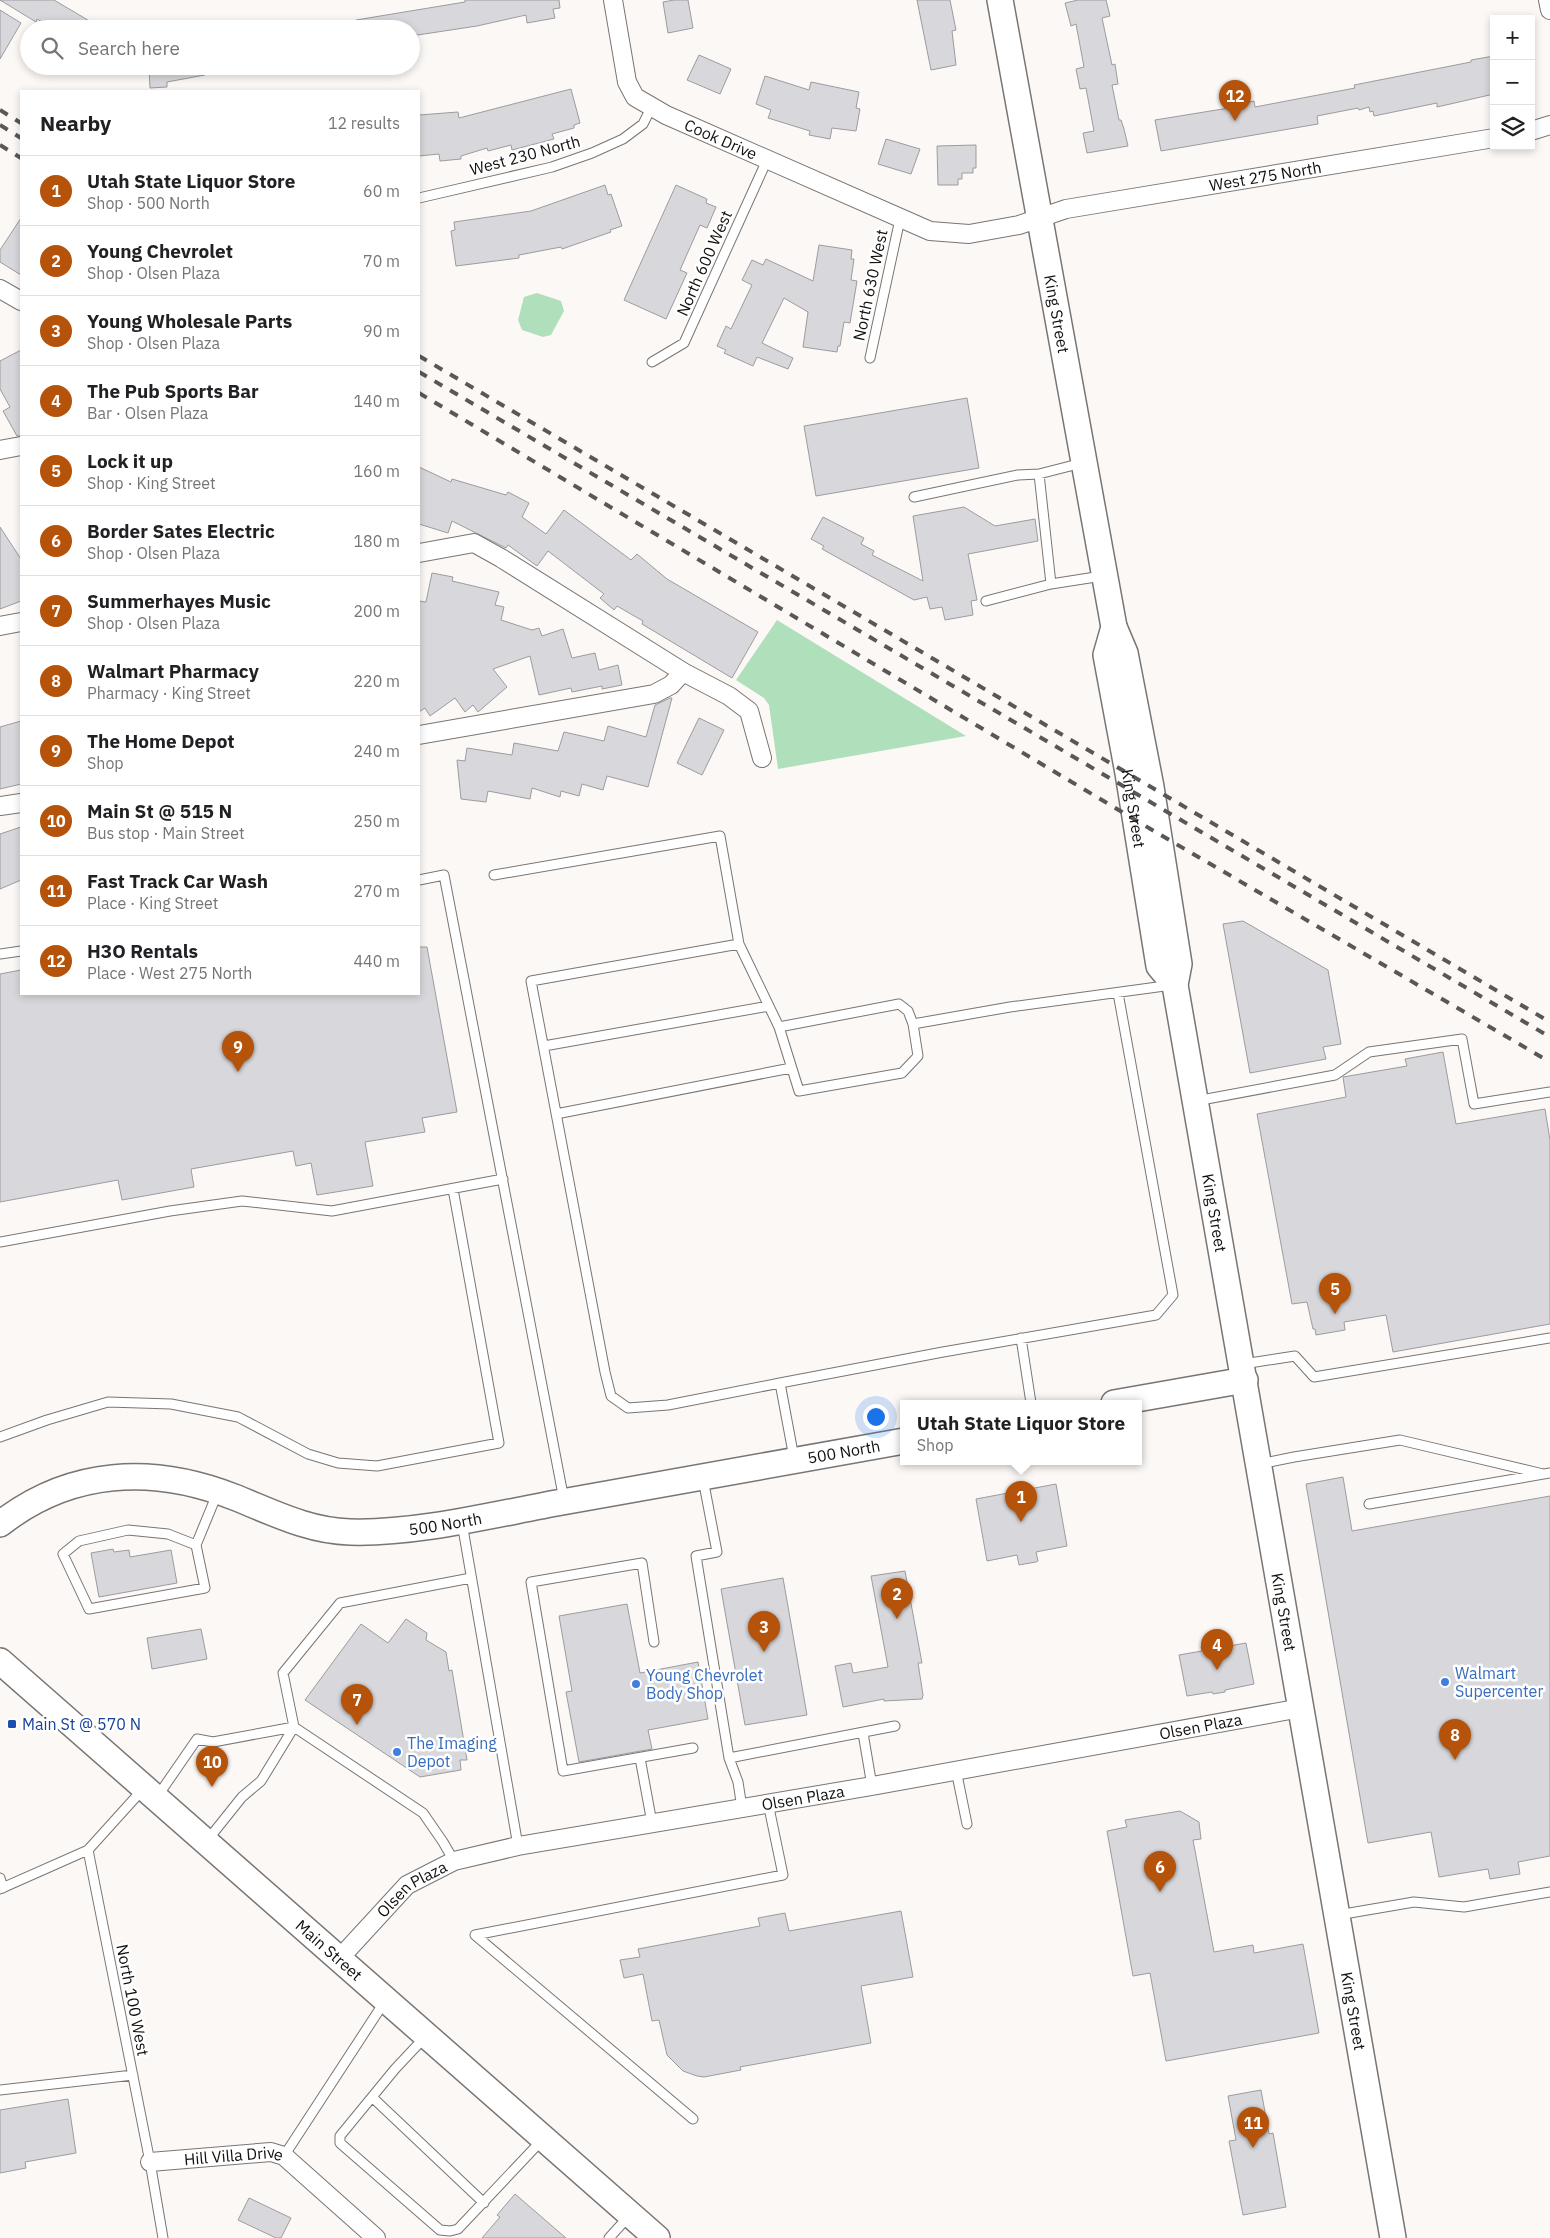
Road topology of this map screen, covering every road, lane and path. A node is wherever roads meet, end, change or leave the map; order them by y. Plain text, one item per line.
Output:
1 (613, 0) edge
2 (1000, 0) edge
3 (1548, 0) edge
4 (1550, 10) edge
5 (652, 106) junction
6 (1550, 125) edge
7 (1535, 130) edge
8 (1490, 139) edge
9 (767, 160) junction
10 (420, 198) edge
11 (900, 219) junction
12 (1039, 219) junction
13 (0, 289) edge
14 (20, 300) edge
15 (870, 358) dead end
16 (652, 362) dead end
17 (20, 446) edge
18 (0, 450) edge
19 (1085, 462) junction
20 (1039, 474) junction
21 (914, 497) dead end
22 (420, 553) edge
23 (1105, 576) junction
24 (1052, 584) junction
25 (986, 601) dead end
26 (20, 622) edge
27 (0, 626) edge
28 (683, 672) junction
29 (420, 735) edge
30 (762, 758) dead end
31 (20, 803) edge
32 (0, 806) edge
33 (494, 876) dead end
34 (420, 880) edge
35 (739, 944) junction
36 (20, 951) edge
37 (0, 954) edge
38 (1175, 985) junction
39 (1118, 993) junction
40 (769, 1006) junction
41 (913, 1024) junction
42 (779, 1027) junction
43 (544, 1046) junction
44 (791, 1068) junction
45 (1550, 1092) edge
46 (1196, 1101) junction
47 (556, 1114) junction
48 (503, 1179) junction
49 (453, 1189) junction
50 (0, 1242) edge
51 (1021, 1338) junction
52 (1550, 1338) edge
53 (1244, 1372) junction
54 (780, 1383) junction
55 (1031, 1400) edge
56 (1127, 1400) edge
57 (0, 1437) edge
58 (900, 1442) edge
59 (794, 1461) junction
60 (1260, 1464) junction
61 (1547, 1473) edge
62 (703, 1477) junction
63 (218, 1492) junction
64 (564, 1501) junction
65 (1368, 1504) dead end
66 (461, 1520) junction
67 (0, 1524) edge
68 (196, 1545) junction
69 (471, 1578) junction
70 (654, 1642) dead end
71 (0, 1661) edge
72 (1302, 1708) junction
73 (895, 1726) dead end
74 (294, 1727) junction
75 (863, 1733) junction
76 (693, 1748) dead end
77 (640, 1758) junction
78 (729, 1758) junction
79 (956, 1770) junction
80 (872, 1786) junction
81 (150, 1793) junction
82 (768, 1803) junction
83 (742, 1808) junction
84 (652, 1822) junction
85 (967, 1824) dead end
86 (206, 1842) junction
87 (518, 1846) junction
88 (88, 1850) junction
89 (454, 1862) junction
90 (0, 1878) edge
91 (1, 1889) edge
92 (1550, 1892) edge
93 (1338, 1915) junction
94 (339, 1959) junction
95 (385, 2000) junction
96 (427, 2035) junction
97 (132, 2075) junction
98 (1, 2087) edge
99 (372, 2097) junction
100 (693, 2119) dead end
101 (544, 2139) junction
102 (284, 2156) junction
103 (150, 2162) junction
104 (484, 2203) junction
105 (630, 2214) junction
106 (163, 2238) edge
107 (376, 2238) edge
108 (609, 2238) edge
109 (657, 2238) edge
110 (1393, 2238) edge

1 - 5 street, Cook Drive
2 - 12 street, King Street
3 - 4 street
5 - 9 street, Cook Drive
5 - 10 lane, West 230 North
6 - 7 street
8 - 12 street, West 275 North
9 - 11 street, Cook Drive
9 - 16 lane, North 600 West
11 - 12 street, West 275 North
11 - 15 lane, North 630 West
12 - 19 street, King Street
13 - 14 street
17 - 18 street
19 - 20 lane
19 - 23 street, King Street
20 - 21 lane
20 - 24 lane
22 - 28 street
23 - 24 lane
23 - 38 street, King Street
24 - 25 lane
26 - 27 street
28 - 29 street
28 - 30 street
31 - 32 street
33 - 35 lane
34 - 48 lane
35 - 40 lane
35 - 43 lane
36 - 37 lane
38 - 39 lane
38 - 46 street, King Street
39 - 41 lane
39 - 51 lane
40 - 42 lane
40 - 43 lane
41 - 42 lane
41 - 44 lane
42 - 44 lane
43 - 47 lane
44 - 47 lane
45 - 46 lane
46 - 53 street, King Street
47 - 54 lane
48 - 49 lane
48 - 64 lane
49 - 50 lane
49 - 57 lane
51 - 54 lane
51 - 55 lane
52 - 53 lane
53 - 56 street
53 - 60 street, King Street
54 - 59 lane
58 - 59 street, 500 North
59 - 62 street, 500 North
60 - 61 lane
60 - 72 street, King Street
61 - 65 lane
62 - 64 street, 500 North
62 - 78 lane
63 - 66 street, 500 North
63 - 67 street, 500 North
63 - 68 lane
64 - 66 street, 500 North
66 - 69 lane
68 - 68 lane
69 - 74 lane
69 - 87 lane
70 - 77 lane
71 - 81 street, Main Street
72 - 79 street, Olsen Plaza
72 - 93 street, King Street
73 - 75 lane
74 - 81 lane
74 - 86 lane
74 - 89 lane
75 - 78 lane
75 - 80 lane
76 - 77 lane
77 - 84 lane
78 - 83 lane
79 - 80 street, Olsen Plaza
79 - 85 lane
80 - 82 street, Olsen Plaza
81 - 86 street, Main Street
81 - 88 lane
82 - 83 street, Olsen Plaza
82 - 100 lane
83 - 84 street, Olsen Plaza
84 - 87 street, Olsen Plaza
86 - 94 street, Main Street
87 - 89 street, Olsen Plaza
88 - 91 lane
88 - 97 lane, North 100 West
89 - 94 street, Olsen Plaza
90 - 91 lane
92 - 93 lane
93 - 110 street, King Street
94 - 95 street, Main Street
95 - 96 street, Main Street
95 - 102 lane
96 - 99 lane
96 - 101 street, Main Street
97 - 98 lane
97 - 103 lane, North 100 West
99 - 104 lane
99 - 104 lane
101 - 104 lane
101 - 105 street, Main Street
102 - 103 street, Hill Villa Drive
102 - 107 street, Hill Villa Drive
103 - 106 lane, North 100 West
105 - 108 lane
105 - 109 street, Main Street

